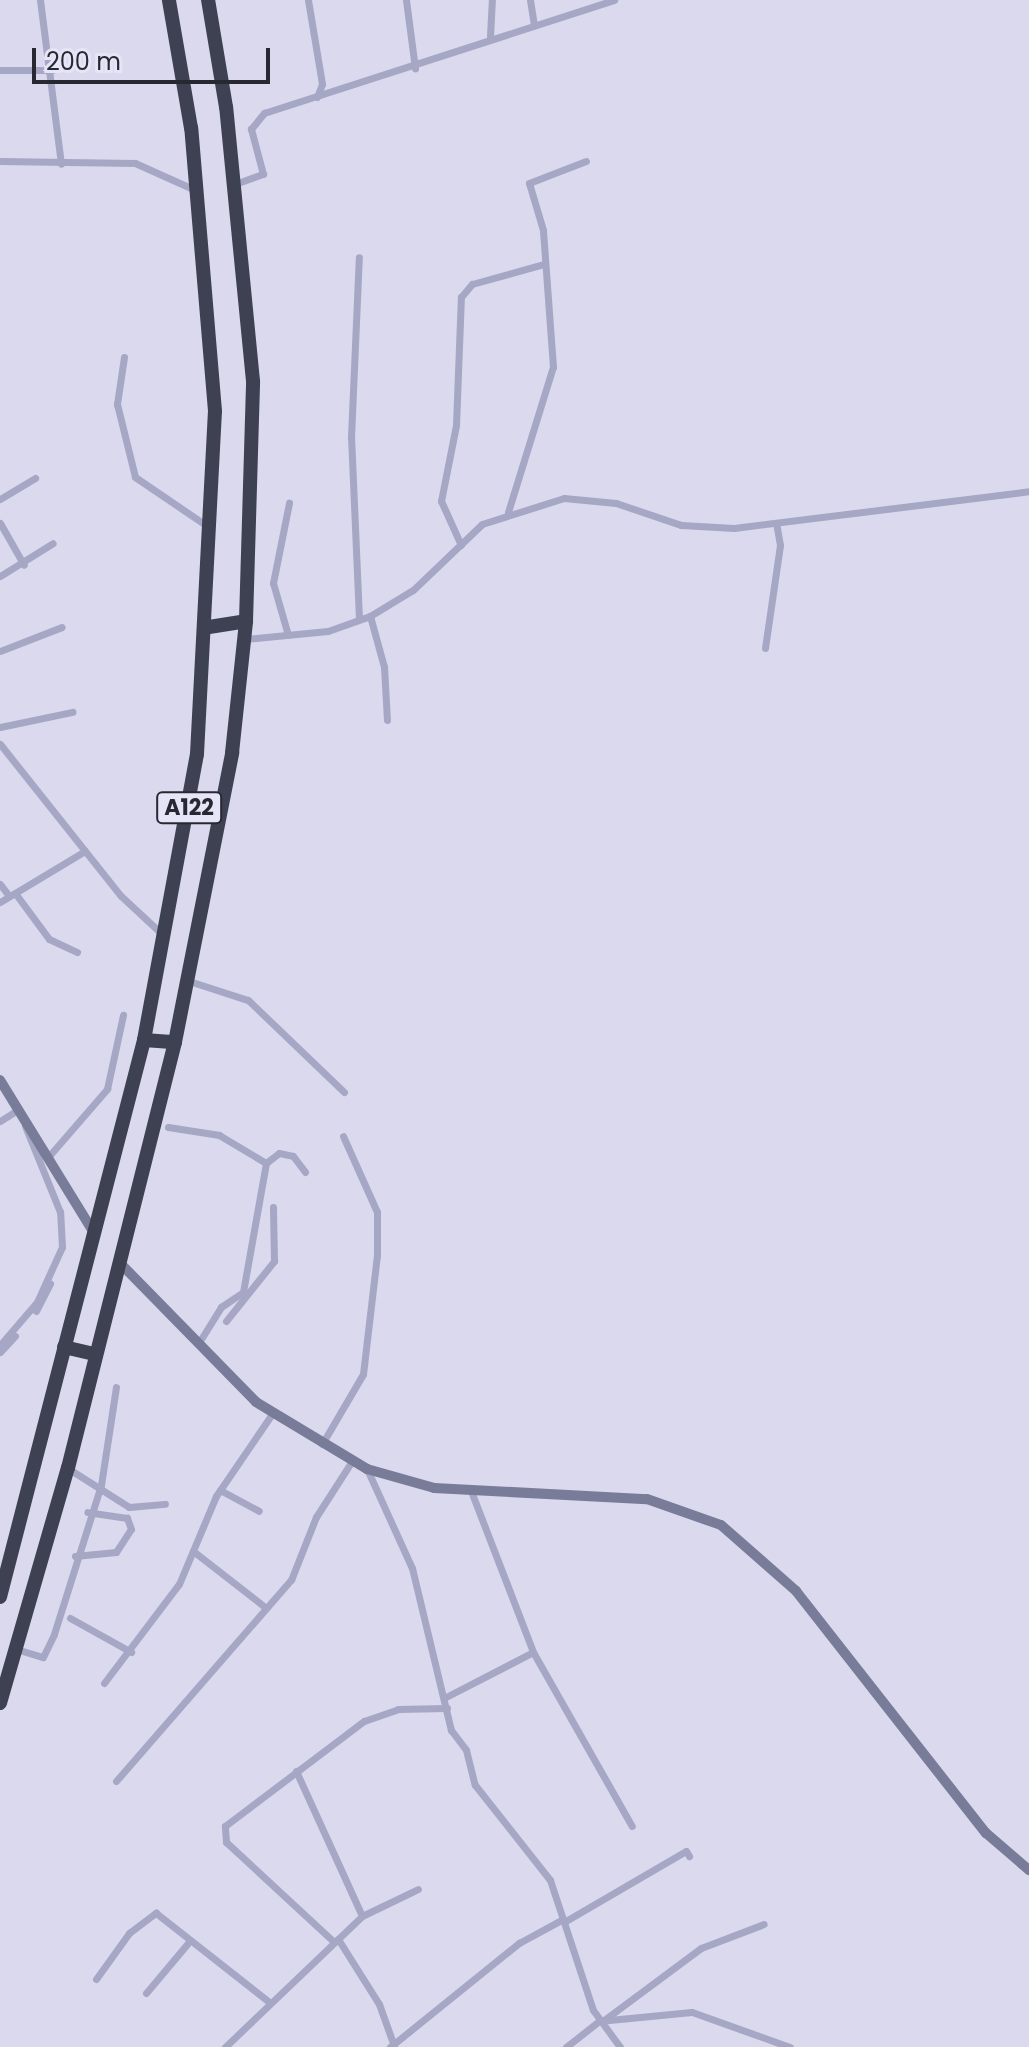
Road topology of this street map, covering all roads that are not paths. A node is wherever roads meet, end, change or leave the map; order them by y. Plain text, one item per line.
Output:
1 (40, 0) edge
2 (169, 0) edge
3 (208, 0) edge
4 (308, 0) edge
5 (406, 0) edge
6 (492, 0) edge
7 (530, 0) edge
8 (614, 0) edge
9 (534, 25) junction
10 (490, 36) junction
11 (415, 68) junction
12 (0, 70) edge
13 (52, 70) junction
14 (317, 97) junction
15 (0, 161) edge
16 (586, 161) dead end
17 (61, 164) junction
18 (235, 184) junction
19 (197, 192) junction
20 (359, 257) dead end
21 (544, 264) junction
22 (124, 357) dead end
23 (35, 478) dead end
24 (1029, 491) edge
25 (0, 499) edge
26 (289, 503) dead end
27 (508, 512) junction
28 (198, 516) junction
29 (214, 517) junction
30 (0, 523) edge
31 (776, 523) junction
32 (213, 538) junction
33 (53, 543) dead end
34 (461, 545) junction
35 (24, 565) junction
36 (0, 576) edge
37 (370, 616) junction
38 (359, 619) junction
39 (246, 621) junction
40 (62, 627) dead end
41 (209, 627) junction
42 (288, 635) junction
43 (245, 639) junction
44 (765, 648) dead end
45 (0, 651) edge
46 (72, 712) dead end
47 (387, 720) dead end
48 (0, 727) edge
49 (0, 744) edge
50 (85, 851) junction
51 (0, 884) edge
52 (12, 894) junction
53 (0, 902) edge
54 (166, 938) junction
55 (77, 952) dead end
56 (189, 981) junction
57 (123, 1015) dead end
58 (144, 1040) junction
59 (175, 1042) junction
60 (0, 1080) edge
61 (344, 1092) dead end
62 (20, 1112) junction
63 (0, 1121) edge
64 (168, 1127) dead end
65 (343, 1136) dead end
66 (49, 1156) junction
67 (266, 1163) junction
68 (305, 1172) dead end
69 (81, 1201) junction
70 (273, 1207) dead end
71 (100, 1208) junction
72 (93, 1231) junction
73 (57, 1244) dead end
74 (119, 1262) junction
75 (57, 1263) junction
76 (226, 1321) dead end
77 (0, 1345) edge
78 (197, 1345) junction
79 (64, 1347) junction
80 (0, 1352) edge
81 (95, 1354) junction
82 (116, 1387) dead end
83 (272, 1414) junction
84 (320, 1446) junction
85 (352, 1461) junction
86 (68, 1468) junction
87 (367, 1469) junction
88 (101, 1485) junction
89 (220, 1490) junction
90 (471, 1491) junction
91 (30, 1494) junction
92 (60, 1496) junction
93 (165, 1504) dead end
94 (259, 1511) dead end
95 (87, 1512) junction
96 (193, 1551) junction
97 (75, 1556) junction
98 (0, 1597) edge
99 (265, 1607) junction
100 (70, 1618) dead end
101 (10, 1645) edge
102 (131, 1652) junction
103 (533, 1652) junction
104 (104, 1683) dead end
105 (444, 1698) junction
106 (0, 1703) edge
107 (447, 1708) junction
108 (296, 1771) junction
109 (116, 1781) dead end
110 (632, 1826) dead end
111 (689, 1856) dead end
112 (1029, 1870) edge
113 (418, 1889) dead end
114 (362, 1916) junction
115 (563, 1920) junction
116 (764, 1924) dead end
117 (336, 1940) junction
118 (188, 1943) junction
119 (96, 1979) dead end
120 (146, 1993) dead end
121 (269, 2002) junction
122 (601, 2021) junction
123 (393, 2046) edge
124 (225, 2047) edge
125 (566, 2047) edge
126 (620, 2047) edge
127 (790, 2047) edge

1 - 13 street
2 - 19 highway, A122
3 - 18 highway, A122
4 - 14 street
5 - 11 street
6 - 10 street
7 - 9 street
8 - 9 street
9 - 10 street
10 - 11 street
11 - 14 street
12 - 13 street
13 - 17 street
14 - 18 street
15 - 17 street
16 - 21 street
17 - 19 street
18 - 39 highway, A122
19 - 29 highway, A122
20 - 38 street
21 - 27 street
21 - 34 street
22 - 28 street
23 - 25 street
24 - 31 street
26 - 42 street
27 - 31 street
27 - 34 street
28 - 29 street
28 - 32 street
29 - 32 highway, A122
30 - 35 street
31 - 44 street
32 - 41 highway, A122
33 - 35 street
34 - 37 street
35 - 36 street
37 - 38 street
37 - 47 street
38 - 42 street
39 - 41 highway
39 - 43 highway, A122
40 - 45 street
41 - 54 highway, A122
42 - 43 street
43 - 56 highway, A122
46 - 48 street
49 - 50 street
50 - 52 street
50 - 54 street
51 - 52 street
52 - 53 street
52 - 55 street
54 - 58 highway, A122
56 - 59 highway, A122
56 - 61 street
57 - 66 street
58 - 59 highway
58 - 71 highway, A122
59 - 74 highway, A122
60 - 62 street
62 - 63 street
62 - 66 street
62 - 75 street
64 - 67 street
65 - 84 street
66 - 69 street
67 - 68 street
67 - 78 street
69 - 71 street
69 - 72 street
70 - 76 street
71 - 72 highway, A122
72 - 79 highway, A122
73 - 75 street
74 - 78 street
74 - 81 highway, A122
75 - 77 street
75 - 80 street
78 - 83 street
79 - 81 highway
79 - 91 highway, A122
81 - 86 highway, A122
82 - 88 street
83 - 84 street
83 - 89 street
84 - 85 street
85 - 87 street
85 - 99 street
86 - 88 street
86 - 92 highway, A122
87 - 90 street
87 - 105 street
88 - 93 street
88 - 95 street
89 - 94 street
89 - 96 street
90 - 103 street
90 - 112 street
91 - 92 highway
91 - 98 highway, A122
92 - 101 highway, A122
95 - 97 street
95 - 97 street
96 - 99 street
96 - 102 street
97 - 101 street
99 - 109 street
100 - 102 street
101 - 106 highway, A122
102 - 104 street
103 - 105 street
103 - 110 street
105 - 107 street
107 - 108 street
107 - 115 street
108 - 114 street
108 - 117 street
111 - 115 street
113 - 114 street
114 - 117 street
115 - 122 street
115 - 123 street
116 - 122 street
117 - 121 street
117 - 123 street
118 - 119 street
118 - 120 street
118 - 121 street
121 - 124 street
122 - 125 street
122 - 126 street
122 - 127 street

